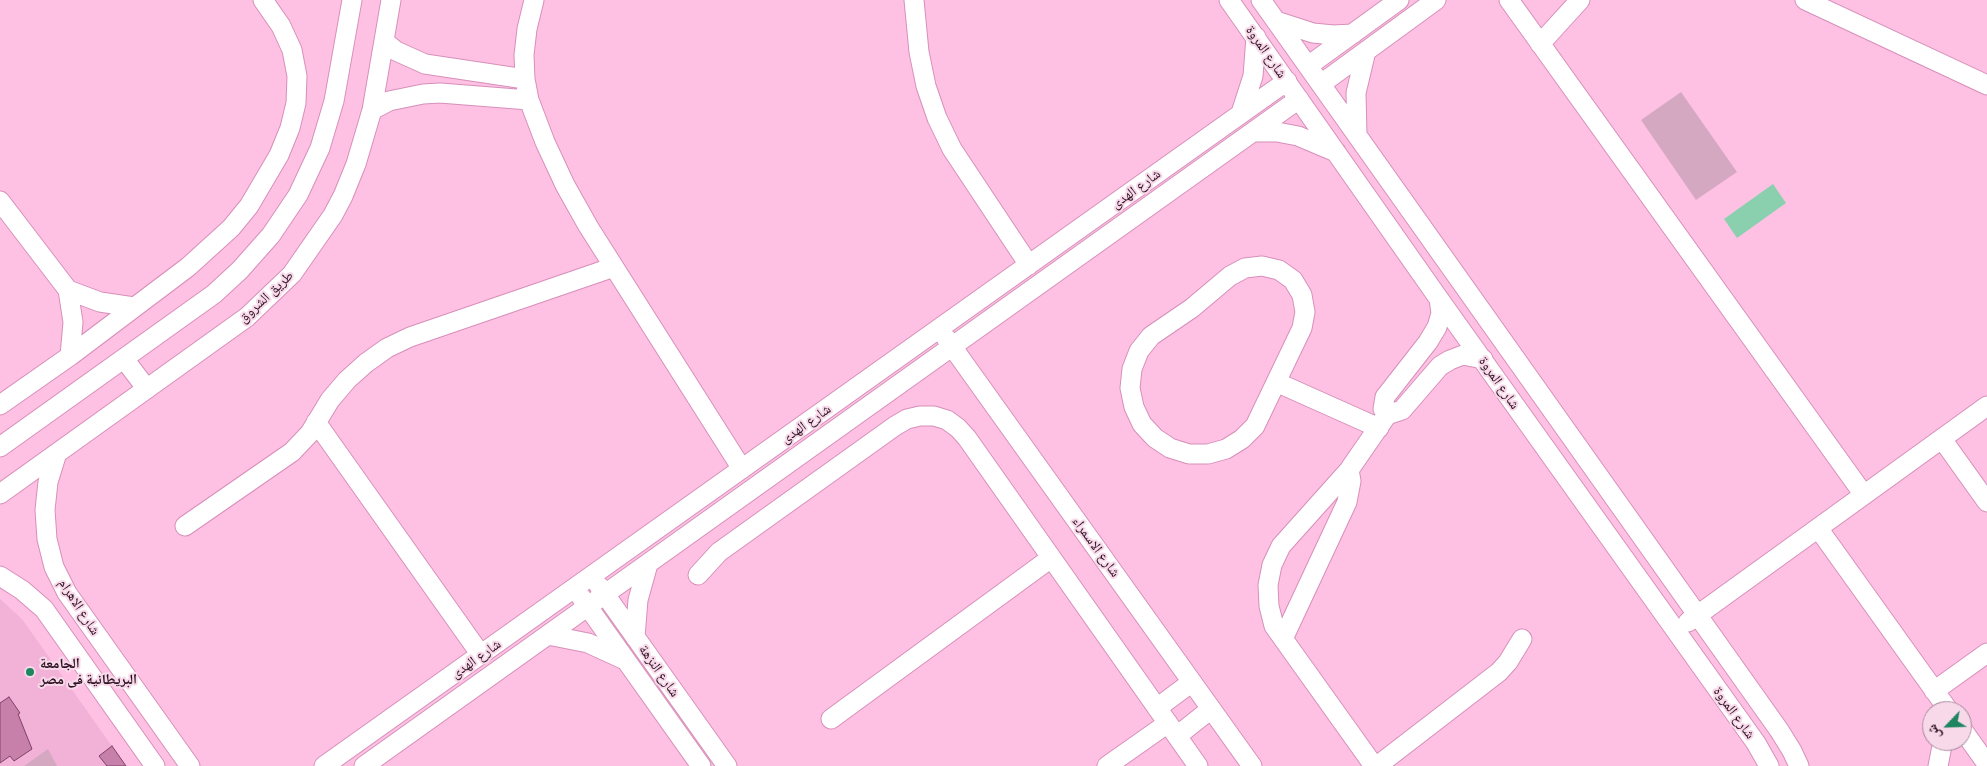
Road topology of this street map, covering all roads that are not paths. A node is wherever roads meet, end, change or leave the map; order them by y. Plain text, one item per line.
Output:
1 (263, 0) edge
2 (352, 0) edge
3 (391, 0) edge
4 (534, 0) edge
5 (914, 0) edge
6 (1229, 0) edge
7 (1261, 0) edge
8 (1399, 0) edge
9 (1436, 0) edge
10 (1509, 0) edge
11 (1580, 0) edge
12 (1805, 0) edge
13 (1276, 21) junction
14 (1353, 34) junction
15 (1256, 37) junction
16 (384, 41) junction
17 (1540, 44) junction
18 (1366, 51) junction
19 (1308, 66) junction
20 (525, 79) junction
21 (1287, 81) junction
22 (1321, 84) junction
23 (1987, 85) edge
24 (1299, 99) junction
25 (529, 100) junction
26 (372, 110) junction
27 (1241, 114) junction
28 (1256, 132) junction
29 (1358, 136) junction
30 (1337, 153) junction
31 (0, 201) edge
32 (1029, 265) junction
33 (614, 267) junction
34 (68, 290) junction
35 (1439, 299) junction
36 (134, 306) junction
37 (939, 329) junction
38 (953, 347) junction
39 (70, 356) junction
40 (124, 359) junction
41 (1483, 359) junction
42 (1276, 382) junction
43 (147, 389) junction
44 (0, 405) edge
45 (1987, 406) edge
46 (316, 422) junction
47 (1383, 422) junction
48 (1942, 439) junction
49 (0, 447) edge
50 (57, 453) junction
51 (742, 469) junction
52 (1349, 470) junction
53 (0, 494) edge
54 (1864, 495) junction
55 (1987, 502) edge
56 (185, 526) dead end
57 (1818, 528) junction
58 (1051, 558) junction
59 (648, 564) junction
60 (698, 575) dead end
61 (0, 576) edge
62 (592, 576) junction
63 (575, 588) junction
64 (67, 593) junction
65 (605, 595) junction
66 (588, 607) junction
67 (44, 609) junction
68 (1698, 615) junction
69 (1676, 631) junction
70 (548, 635) junction
71 (635, 637) junction
72 (1283, 640) junction
73 (1522, 640) dead end
74 (1987, 653) edge
75 (481, 655) junction
76 (625, 660) junction
77 (1192, 682) junction
78 (1934, 691) junction
79 (1942, 701) edge
80 (1211, 709) junction
81 (831, 719) dead end
82 (1168, 722) junction
83 (1972, 743) edge
84 (1941, 751) edge
85 (1987, 764) edge
86 (155, 766) edge
87 (190, 766) edge
88 (324, 766) edge
89 (364, 766) edge
90 (701, 766) edge
91 (727, 766) edge
92 (1107, 766) edge
93 (1198, 766) edge
94 (1252, 766) edge
95 (1375, 766) edge
96 (1769, 766) edge
97 (1799, 766) edge
98 (1938, 766) edge

1 - 36 street
2 - 40 street
3 - 16 street, طريق الشروق
4 - 20 street
5 - 32 street
6 - 15 street, شارع المروة
7 - 13 street, شارع المروة
8 - 14 street
9 - 18 street
10 - 17 street
11 - 17 street
12 - 23 street
13 - 14 street
13 - 19 street, شارع المروة
14 - 19 street
15 - 21 street, شارع المروة
15 - 27 street
16 - 20 street
16 - 26 street, طريق الشروق
17 - 54 street
18 - 22 street
18 - 29 street
19 - 22 street, شارع المروة
20 - 25 street
21 - 24 street, شارع المروة
21 - 27 street, شارع الهدى
22 - 29 street, شارع المروة
24 - 28 street, شارع الهدى
24 - 30 street, شارع المروة
25 - 26 street
25 - 33 street
26 - 43 street, طريق الشروق
27 - 32 street, شارع الهدى
28 - 30 street
28 - 38 street, شارع الهدى
29 - 68 street, شارع المروة
30 - 35 street, شارع المروة
31 - 34 street
32 - 37 street, شارع الهدى
33 - 46 street
33 - 51 street
34 - 36 street
34 - 39 street
35 - 41 street, شارع المروة
35 - 47 street
36 - 39 street
37 - 38 street, شارع الاسمراء
37 - 51 street, شارع الهدى
38 - 59 street, شارع الهدى
38 - 77 street, شارع الاسمراء
39 - 44 street
40 - 43 street
40 - 49 street
41 - 47 street
41 - 69 street, شارع المروة
42 - 42 street
42 - 47 street
43 - 50 street, طريق الشروق
45 - 48 street
46 - 56 street
46 - 75 street
47 - 52 street
48 - 54 street
48 - 55 street
50 - 53 street, طريق الشروق
50 - 64 street, شارع الاهرام
51 - 62 street, شارع الهدى
52 - 72 street
52 - 72 street
54 - 57 street
57 - 68 street
57 - 78 street
58 - 60 street
58 - 81 street
58 - 82 street
59 - 65 street, شارع الهدى
59 - 71 street
61 - 67 street, شارع الاهرام
62 - 63 street, شارع الهدى
62 - 65 street, شارع النزهة
63 - 66 street, شارع النزهة
63 - 75 street, شارع الهدى
64 - 67 street
64 - 87 street, شارع الاهرام
65 - 66 street, شارع الهدى
65 - 71 street, شارع النزهة
66 - 70 street, شارع الهدى
66 - 76 street, شارع النزهة
67 - 86 street, شارع الاهرام
68 - 69 street
68 - 97 street, شارع المروة
69 - 96 street, شارع المروة
70 - 76 street
70 - 89 street, شارع الهدى
71 - 91 street, شارع النزهة
72 - 95 street
73 - 95 street
74 - 78 street
75 - 88 street, شارع الهدى
76 - 90 street, شارع النزهة
77 - 80 street, شارع الاسمراء
77 - 82 street
78 - 79 street
80 - 82 street
80 - 94 street, شارع الاسمراء
82 - 92 street
82 - 93 street
83 - 85 street
84 - 98 street

